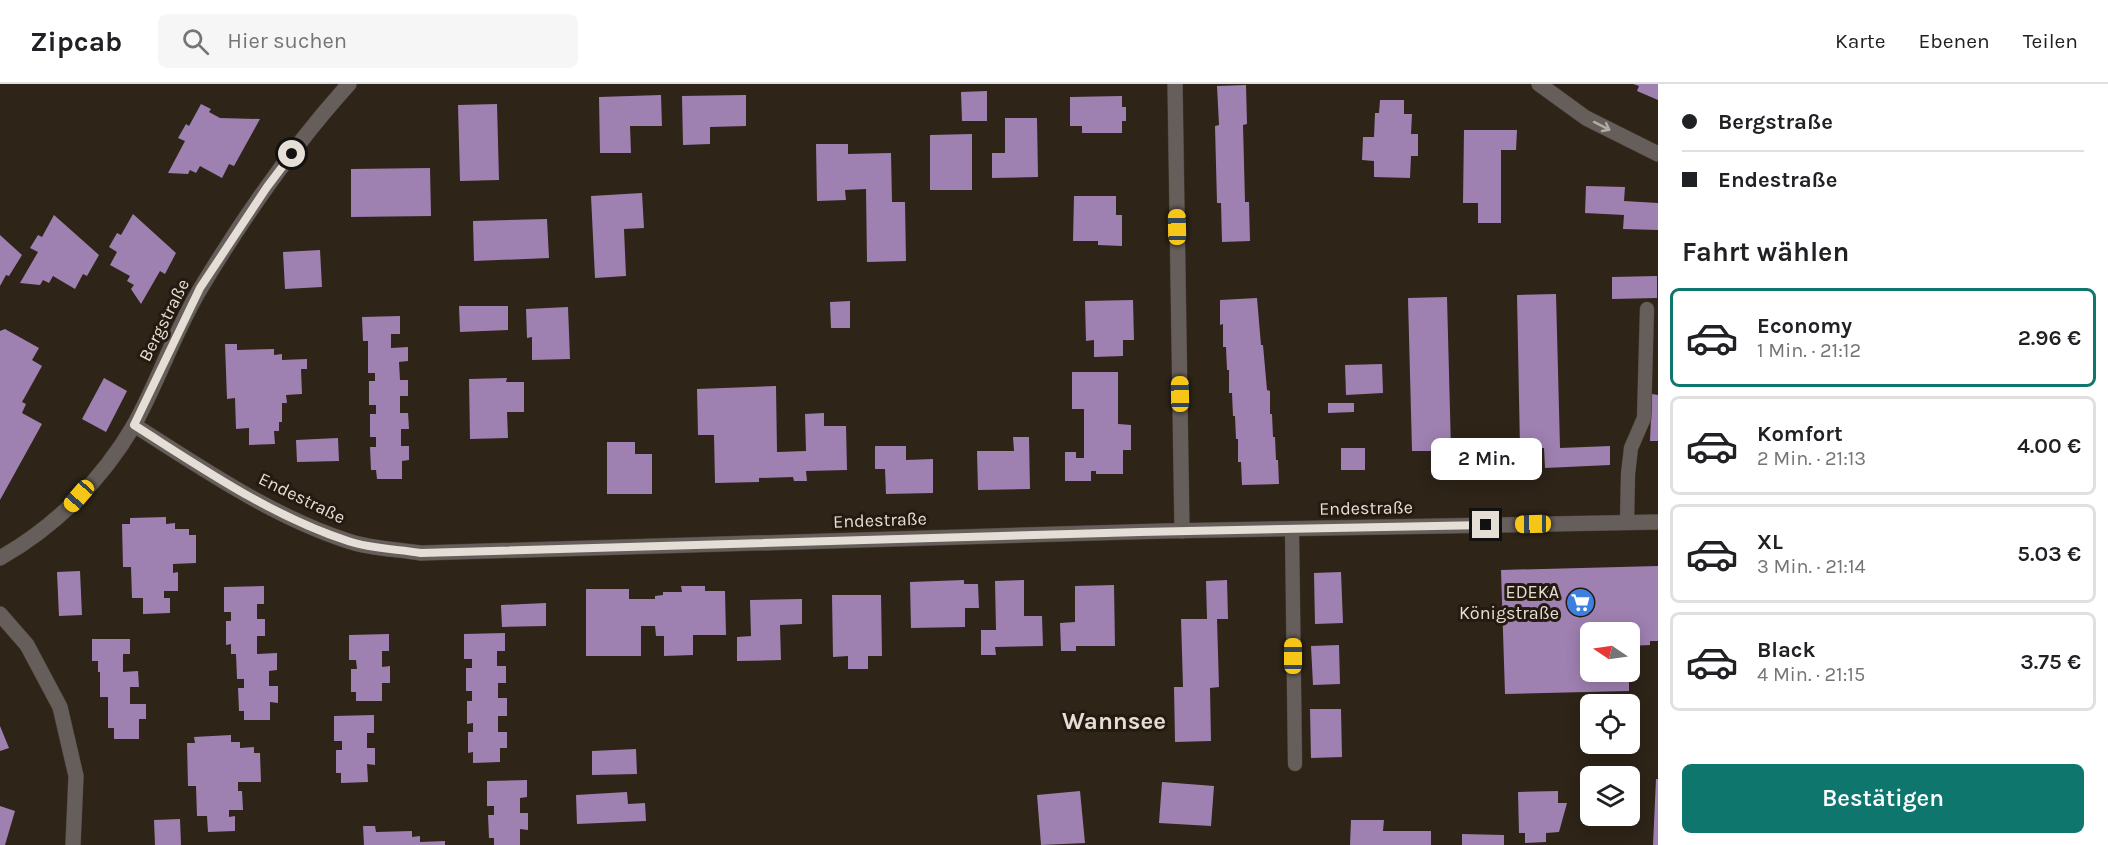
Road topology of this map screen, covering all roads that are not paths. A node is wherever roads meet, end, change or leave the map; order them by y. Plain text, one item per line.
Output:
1 (349, 84) edge
2 (1175, 84) edge
3 (1539, 84) edge
4 (1658, 154) edge
5 (1647, 309) dead end
6 (134, 425) junction
7 (1628, 522) junction
8 (1658, 522) edge
9 (1292, 529) junction
10 (1182, 531) junction
11 (0, 558) edge
12 (0, 614) edge
13 (1295, 764) dead end
14 (73, 845) edge

1 - 6 street, Bergstraße
2 - 10 street
3 -> 4 street
5 - 7 lane
6 - 10 street, Endestraße
6 - 11 street, Bergstraße
7 - 8 street, Endestraße
7 - 9 street, Endestraße
9 - 10 street, Endestraße
9 - 13 lane
12 - 14 street

